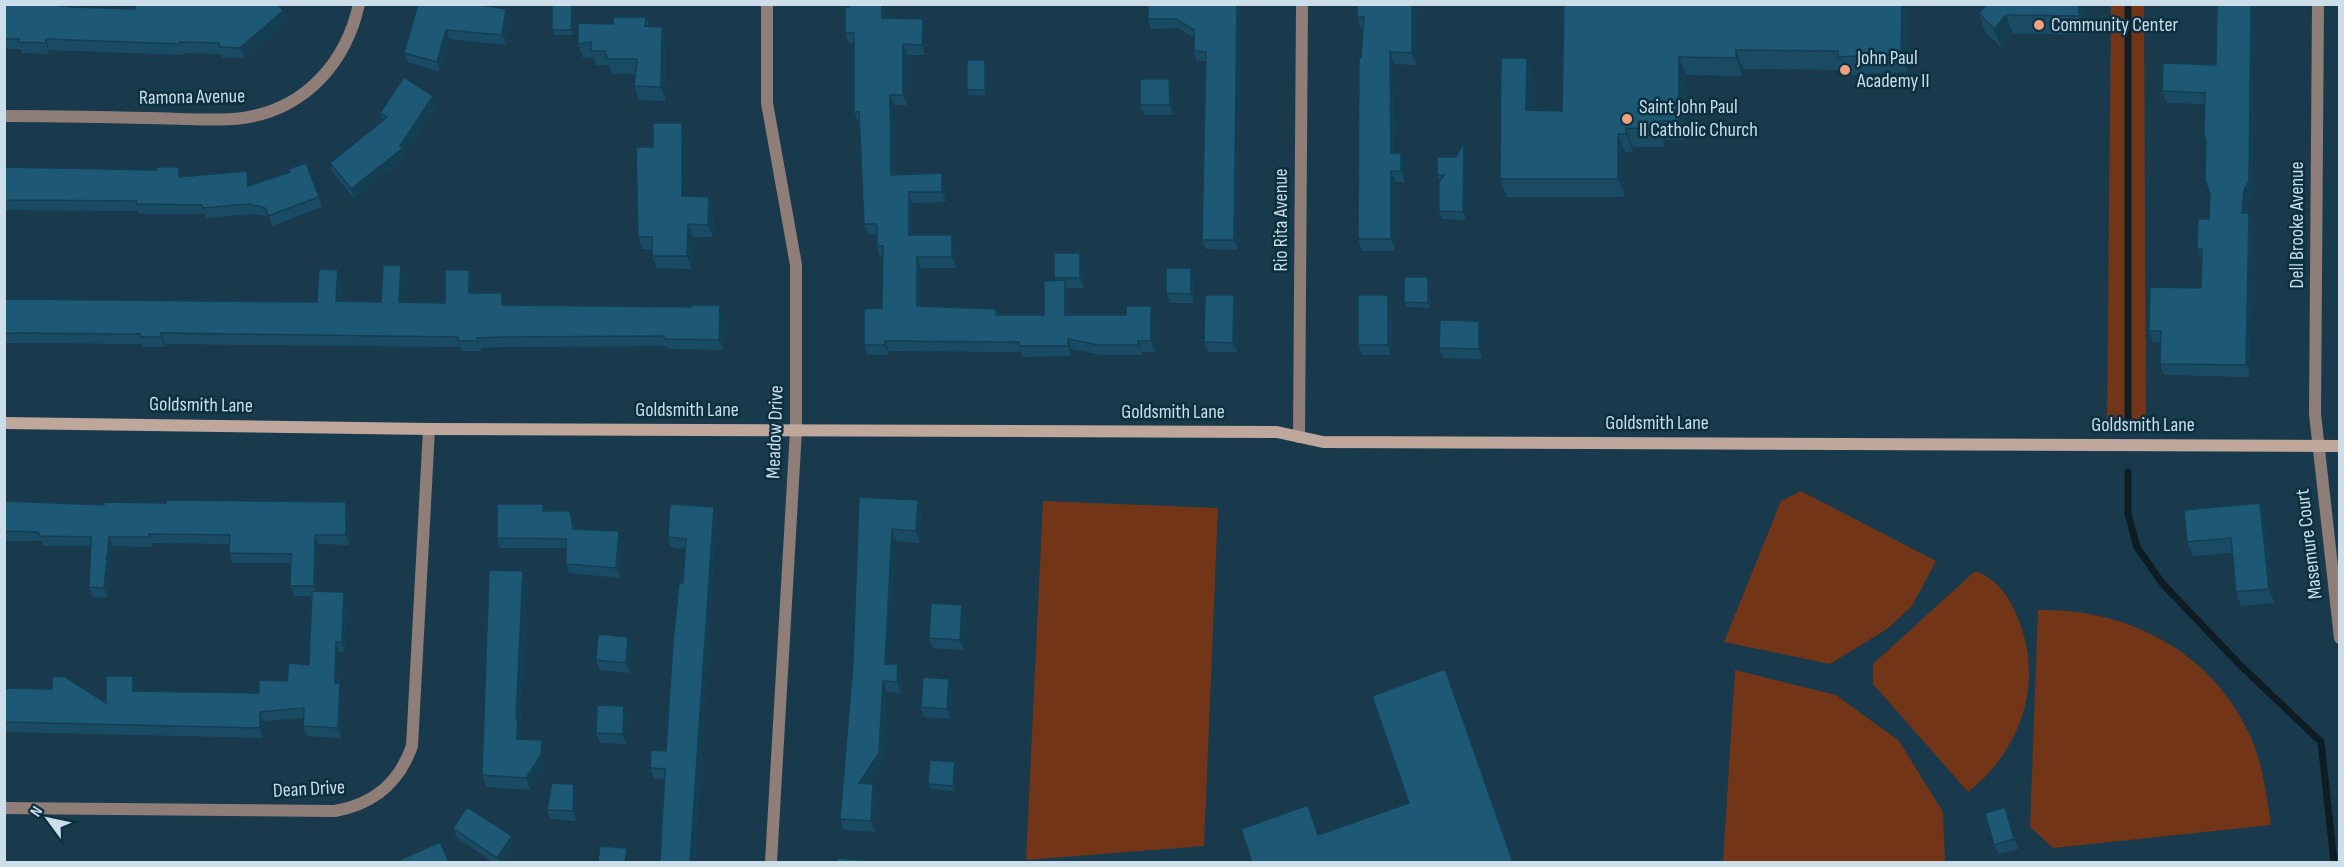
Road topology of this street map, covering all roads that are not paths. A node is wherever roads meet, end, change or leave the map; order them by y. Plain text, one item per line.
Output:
1 (359, 4) edge
2 (767, 4) edge
3 (1302, 4) edge
4 (2318, 4) edge
5 (4, 116) edge
6 (4, 423) edge
7 (429, 429) junction
8 (796, 430) junction
9 (1299, 437) junction
10 (2317, 445) junction
11 (2340, 446) edge
12 (2340, 638) edge
13 (4, 808) edge
14 (771, 862) edge

1 - 5 street, Ramona Avenue
2 - 8 street, Meadow Drive
3 - 9 street, Rio Rita Avenue
4 - 10 street, Dell Brooke Avenue
6 - 7 street, Goldsmith Lane
7 - 8 street, Goldsmith Lane
7 - 13 street, Dean Drive
8 - 9 street, Goldsmith Lane
8 - 14 street, Meadow Drive
9 - 10 street, Goldsmith Lane
10 - 11 street, Goldsmith Lane
10 - 12 street, Masemure Court

